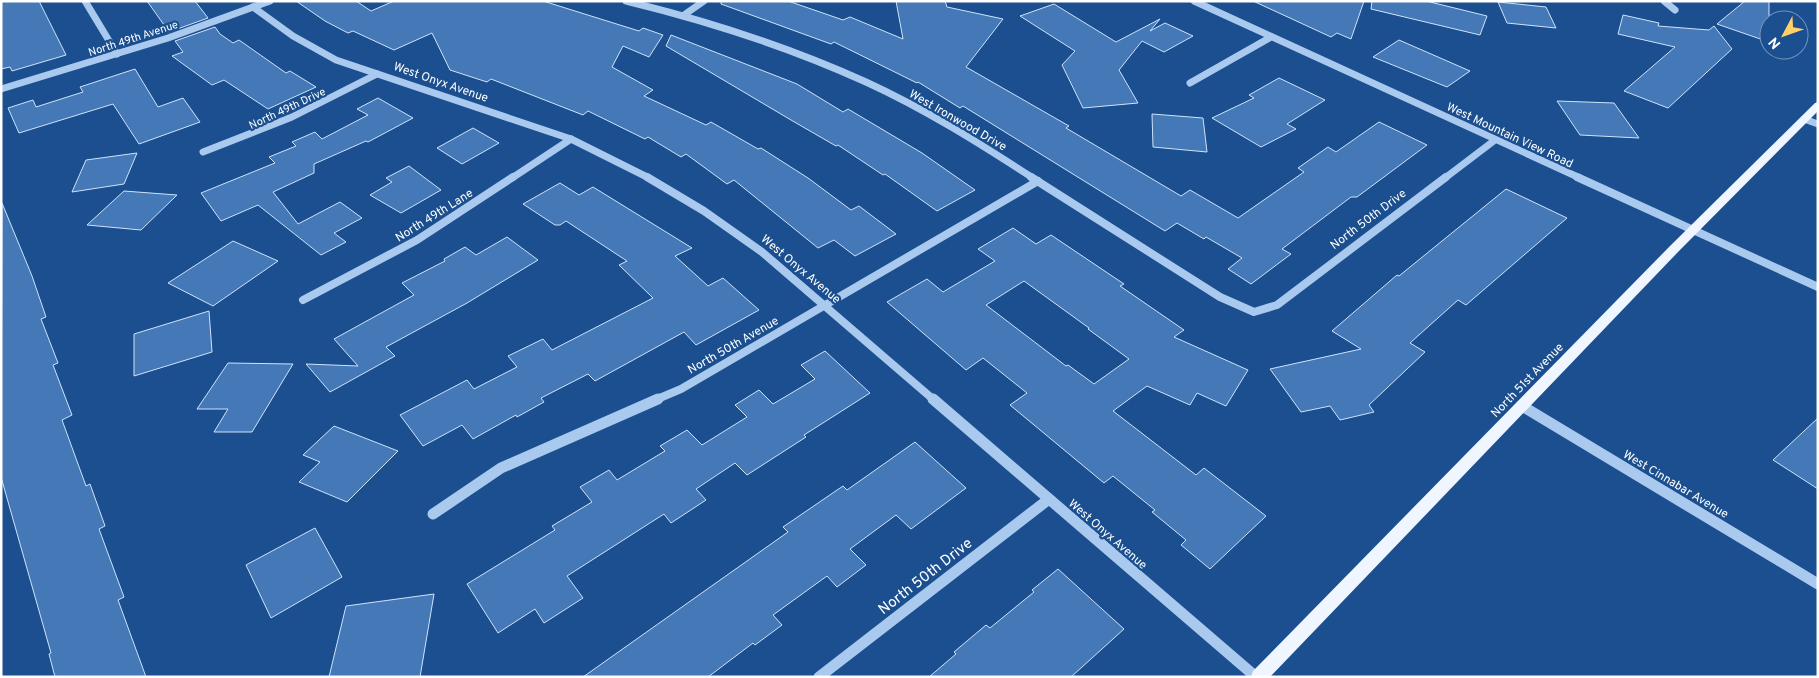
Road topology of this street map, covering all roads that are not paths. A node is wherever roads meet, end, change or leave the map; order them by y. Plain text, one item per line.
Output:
1 (85, 1) edge
2 (270, 1) edge
3 (626, 1) edge
4 (704, 1) edge
5 (1194, 1) edge
6 (1664, 1) edge
7 (253, 7) junction
8 (1675, 10) dead end
9 (684, 15) junction
10 (1271, 37) junction
11 (117, 54) junction
12 (377, 74) junction
13 (1190, 83) dead end
14 (1, 89) edge
15 (1818, 105) edge
16 (1804, 119) junction
17 (1818, 124) edge
18 (571, 139) junction
19 (1495, 140) junction
20 (203, 152) dead end
21 (1038, 181) junction
22 (1693, 230) junction
23 (1818, 287) edge
24 (303, 300) dead end
25 (825, 305) junction
26 (1254, 312) joint
27 (1522, 406) junction
28 (1050, 499) junction
29 (434, 514) dead end
30 (1818, 584) edge
31 (819, 677) edge
32 (1257, 677) edge

1 - 11 street
2 - 7 street, North 49th Avenue
3 - 9 street, West Ironwood Drive
4 - 9 street
5 - 10 street, West Mountain View Road
6 - 8 street
7 - 11 street, North 49th Avenue
7 - 12 street, West Onyx Avenue
9 - 21 street, West Ironwood Drive
10 - 13 street
10 - 19 street, West Mountain View Road
11 - 14 street, North 49th Avenue
12 - 18 street, West Onyx Avenue
12 - 20 street, North 49th Drive
15 - 16 main road, North 51st Avenue
16 - 17 street
16 - 22 main road, North 51st Avenue
18 - 24 street, North 49th Lane
18 - 25 street, West Onyx Avenue
19 - 22 street, West Mountain View Road
19 - 26 street, North 50th Drive
21 - 25 street, North 50th Avenue
21 - 26 street, West Ironwood Drive
22 - 23 street, West Mountain View Road
22 - 27 main road, North 51st Avenue
25 - 28 street, West Onyx Avenue
25 - 29 street, North 50th Avenue
27 - 30 street, West Cinnabar Avenue
27 - 32 main road, North 51st Avenue
28 - 31 street, North 50th Drive
28 - 32 street, West Onyx Avenue

